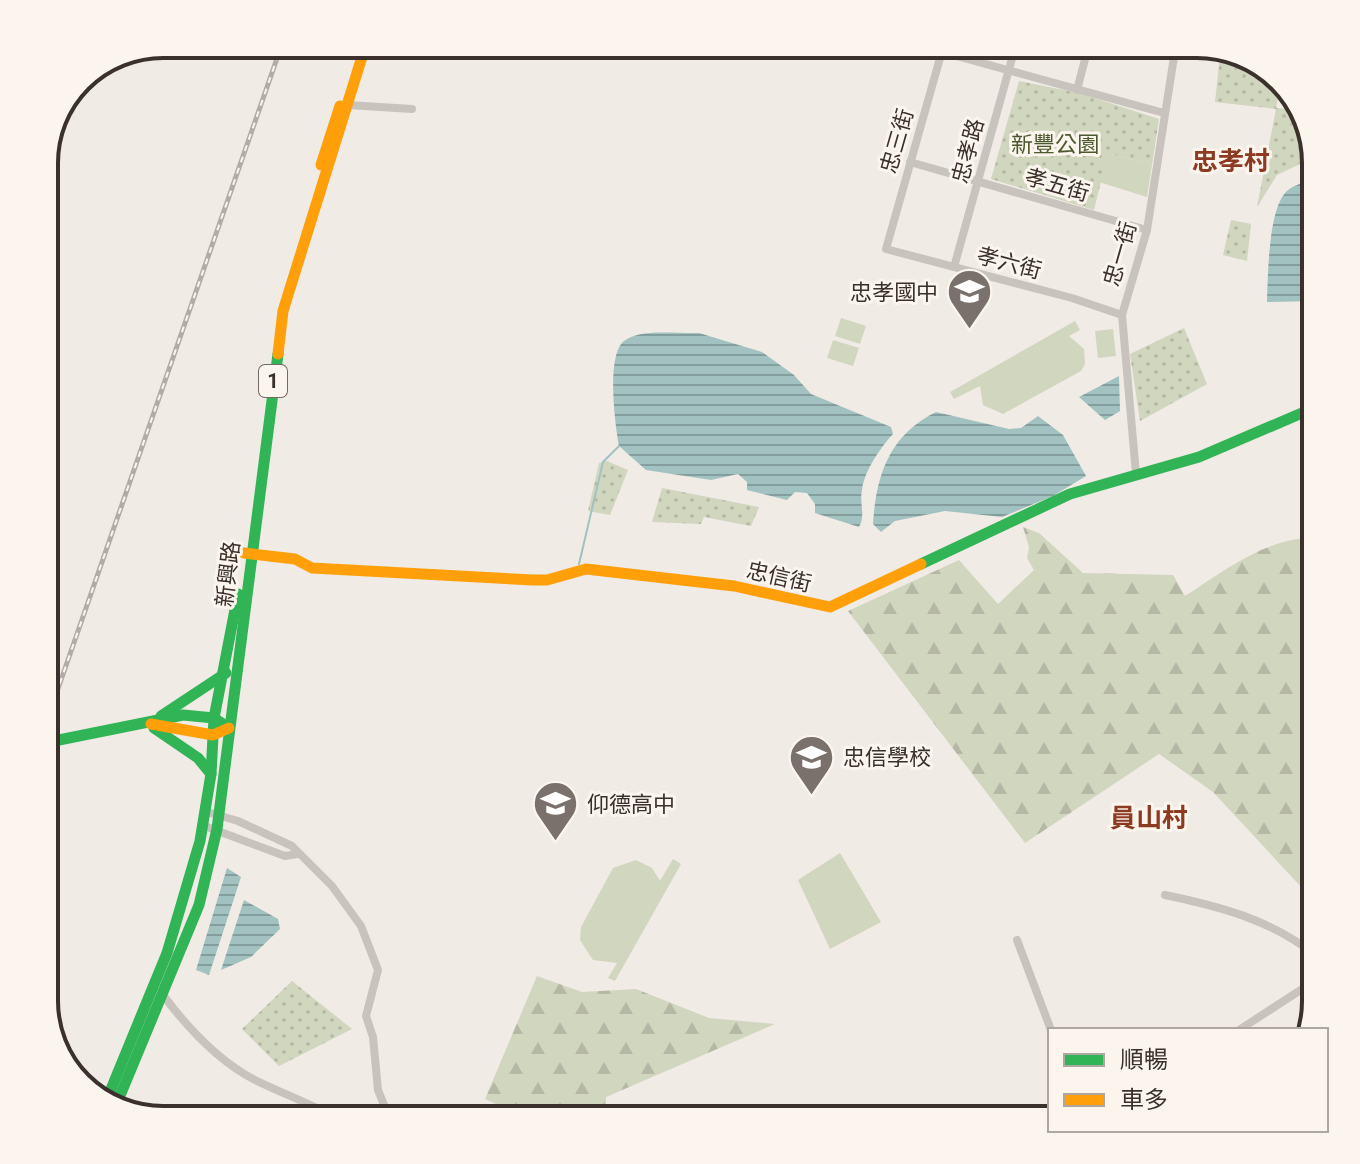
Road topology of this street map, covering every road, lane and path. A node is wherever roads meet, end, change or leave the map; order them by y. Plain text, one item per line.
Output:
1 (358, 58) edge
2 (360, 58) edge
3 (940, 58) edge
4 (974, 58) edge
5 (1012, 58) edge
6 (1085, 58) edge
7 (1174, 58) edge
8 (1009, 69) junction
9 (1077, 90) junction
10 (348, 105) junction
11 (412, 109) dead end
12 (1164, 113) junction
13 (910, 162) junction
14 (979, 179) junction
15 (1147, 230) junction
16 (886, 249) joint
17 (954, 267) junction
18 (1122, 315) junction
19 (1302, 413) edge
20 (1136, 474) junction
21 (248, 553) junction
22 (226, 673) junction
23 (214, 718) junction
24 (146, 724) junction
25 (229, 728) junction
26 (213, 735) junction
27 (58, 740) edge
28 (211, 774) junction
29 (204, 811) junction
30 (220, 815) junction
31 (202, 825) junction
32 (217, 829) junction
33 (297, 854) junction
34 (1165, 895) dead end
35 (1017, 940) dead end
36 (1302, 944) edge
37 (1302, 989) edge
38 (163, 995) junction
39 (1050, 1028) edge
40 (1242, 1028) edge
41 (110, 1092) edge
42 (120, 1096) edge
43 (311, 1106) edge
44 (384, 1106) edge

1 - 21 main road, 新興路 / 1
2 - 10 main road, 新興路 / 1
3 - 13 street, 忠三街
4 - 8 street
5 - 8 street, 忠孝路
6 - 9 street
7 - 12 street, 忠一街
8 - 9 street
8 - 14 street, 忠孝路
9 - 12 street
10 - 11 street
10 - 21 main road, 新興路 / 1
12 - 15 street, 忠一街
13 - 14 street, 孝五街
13 - 16 street, 忠三街
14 - 15 street, 孝五街
14 - 17 street, 忠孝路
15 - 18 street, 忠一街
16 - 17 street, 孝六街
17 - 18 street, 孝六街
18 - 20 street, 忠一街
19 - 20 main road, 忠信街
20 - 21 main road, 忠信街
21 - 22 main road, 新興路 / 1
21 - 25 main road, 新興路 / 1
22 - 23 main road, 新興路 / 1
22 - 24 main road
23 - 24 main road
23 - 25 main road
23 - 26 main road, 新興路 / 1
24 - 26 main road
24 - 27 main road
24 - 28 main road
25 - 26 main road
25 - 30 main road, 新興路 / 1
26 - 28 main road, 新興路 / 1
28 - 29 main road, 新興路 / 1
29 - 30 street
29 - 31 main road, 新興路 / 1
30 - 32 main road, 新興路 / 1
30 - 33 street
31 - 32 street
31 - 41 main road, 新興路 / 1
32 - 33 street
32 - 38 main road, 新興路 / 1
33 - 44 street
34 - 36 street
35 - 39 street
37 - 40 street
38 - 42 main road, 新興路 / 1
38 - 43 street

